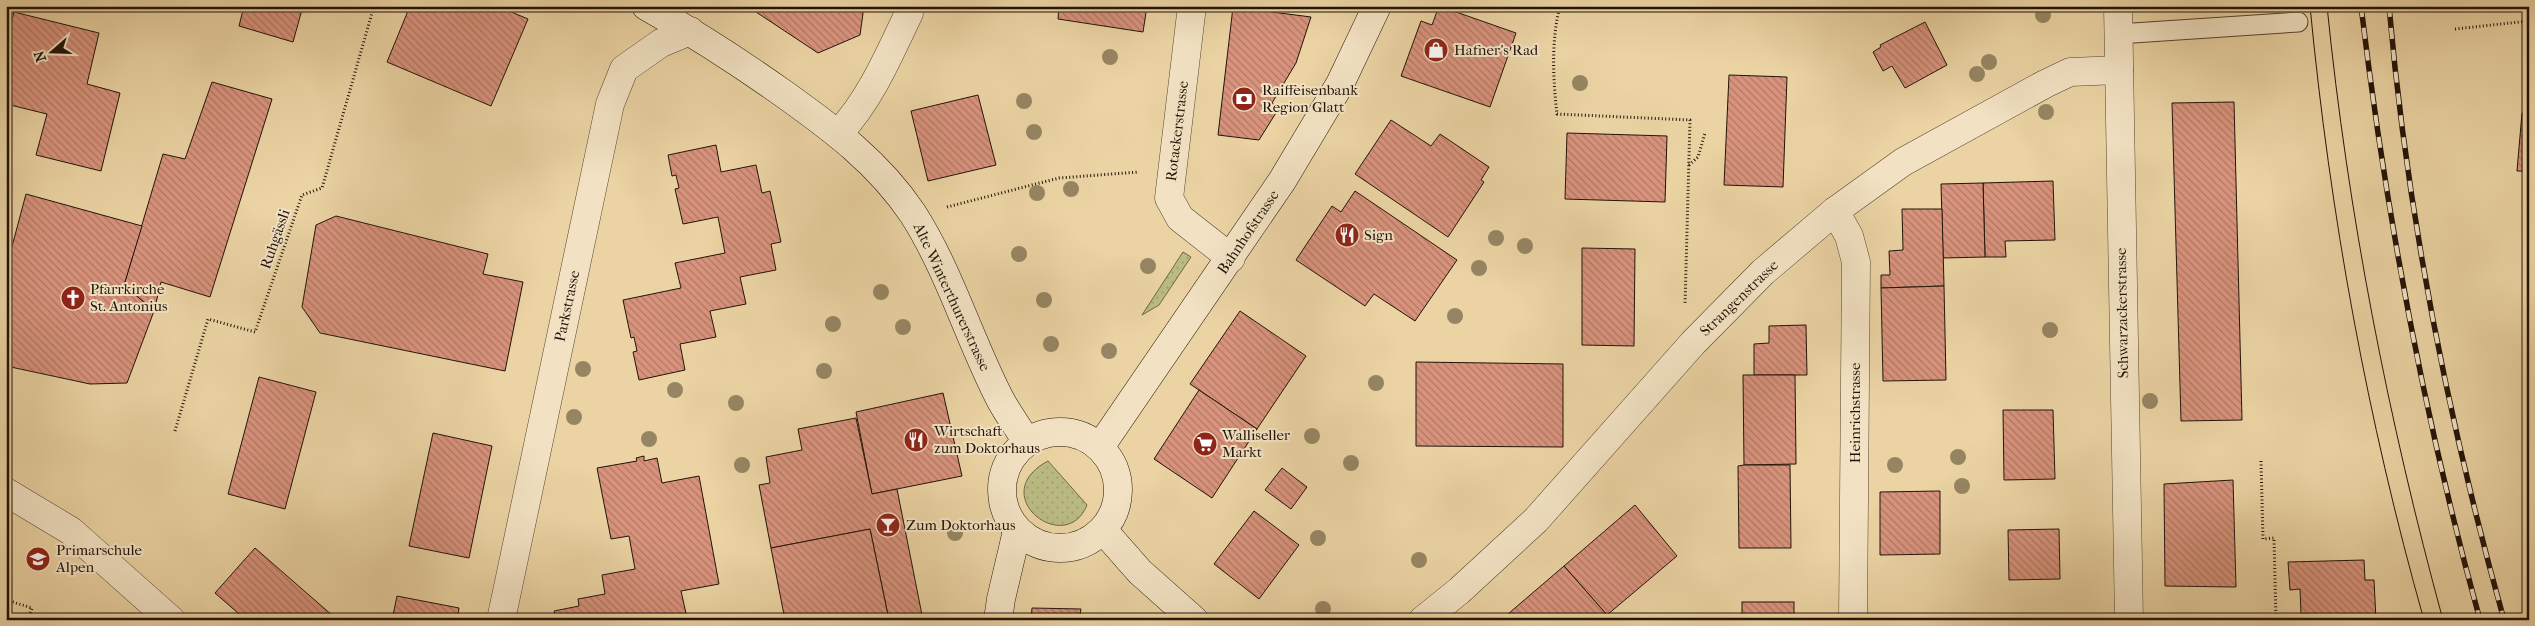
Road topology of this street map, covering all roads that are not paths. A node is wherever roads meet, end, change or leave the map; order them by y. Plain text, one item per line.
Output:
1 (646, 6) edge
2 (909, 6) edge
3 (1192, 6) edge
4 (1376, 6) edge
5 (2118, 6) edge
6 (2298, 22) dead end
7 (690, 31) junction
8 (2118, 34) junction
9 (2119, 70) junction
10 (839, 133) junction
11 (1835, 211) junction
12 (1232, 258) junction
13 (1026, 441) junction
14 (1100, 447) junction
15 (6, 492) edge
16 (1103, 530) junction
17 (1017, 531) junction
18 (171, 620) edge
19 (501, 620) edge
20 (998, 620) edge
21 (1194, 620) edge
22 (1423, 620) edge
23 (1853, 620) edge
24 (2129, 620) edge

1 - 7 street, Alte Winterthurerstrasse
2 - 10 street
3 - 12 street, Rotackerstrasse
4 - 12 street, Bahnhofstrasse
5 - 8 street, Schwarzackerstrasse
6 - 8 lane
7 - 10 street, Alte Winterthurerstrasse
7 - 19 street, Parkstrasse
8 - 9 street, Schwarzackerstrasse
9 - 11 street, Strangenstrasse
9 - 24 street, Schwarzackerstrasse
10 - 13 street, Alte Winterthurerstrasse
11 - 22 street, Strangenstrasse
11 - 23 street, Heinrichstrasse
12 - 14 street, Bahnhofstrasse
13 - 14 street
13 - 17 street
14 - 16 street
15 - 18 street
16 - 17 street
16 - 21 street
17 - 20 street

